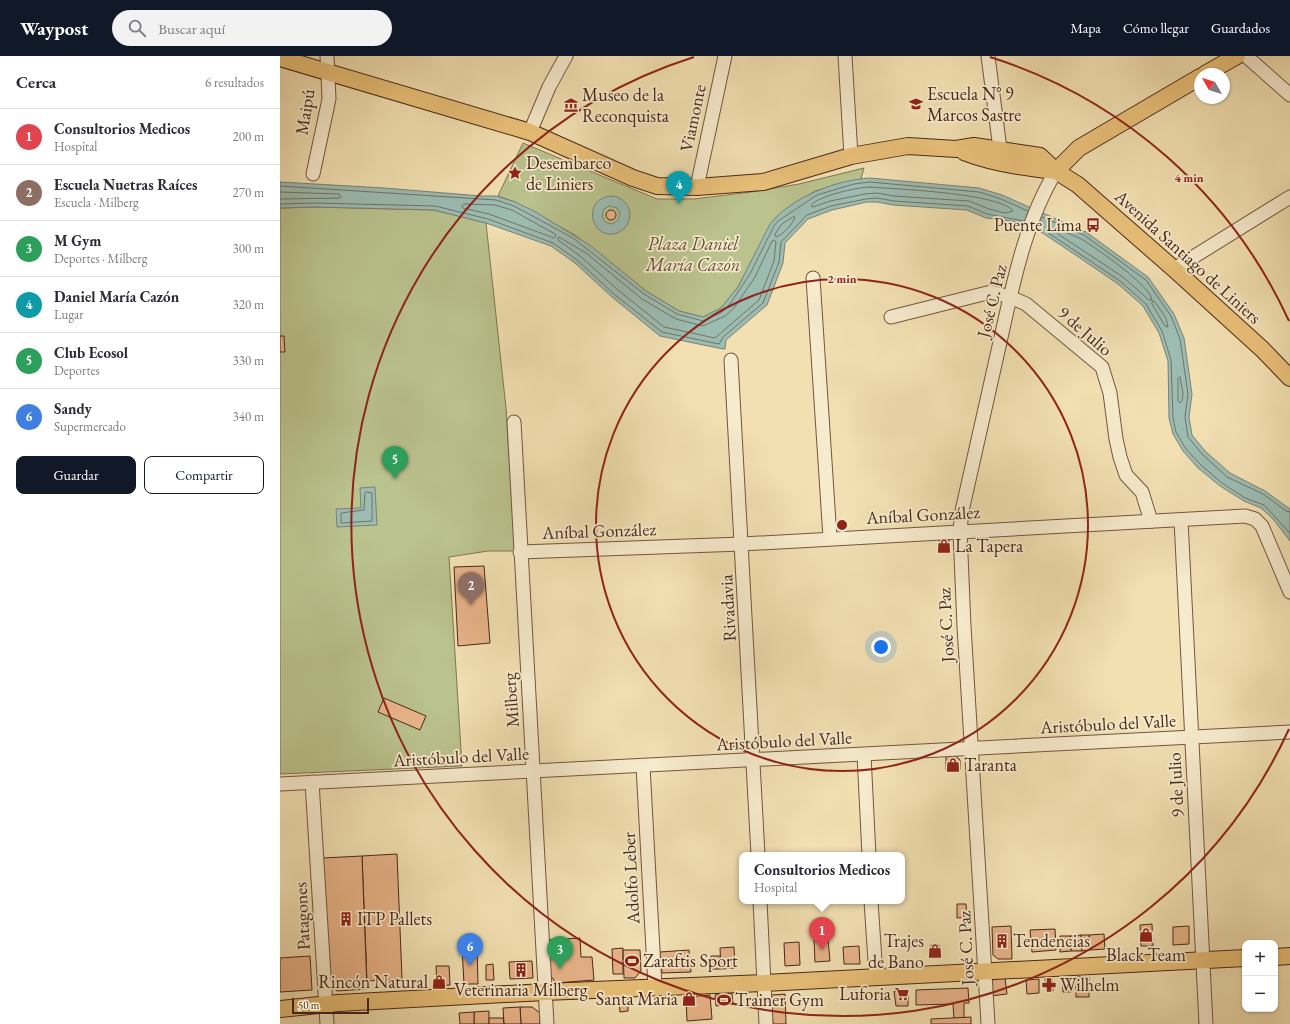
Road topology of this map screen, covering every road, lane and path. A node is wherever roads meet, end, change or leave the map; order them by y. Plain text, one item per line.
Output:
1 (327, 56) edge
2 (566, 56) edge
3 (725, 56) edge
4 (845, 56) edge
5 (988, 56) edge
6 (1237, 56) edge
7 (1246, 56) edge
8 (280, 58) edge
9 (1216, 68) edge
10 (328, 73) junction
11 (1194, 80) edge
12 (1290, 95) edge
13 (530, 132) junction
14 (956, 149) junction
15 (1000, 149) junction
16 (851, 156) junction
17 (1056, 170) junction
18 (313, 174) dead end
19 (697, 187) junction
20 (1290, 197) edge
21 (1174, 269) junction
22 (813, 278) dead end
23 (1010, 297) junction
24 (891, 317) dead end
25 (731, 360) dead end
26 (1290, 378) edge
27 (514, 422) dead end
28 (1181, 520) junction
29 (1151, 522) junction
30 (960, 531) junction
31 (830, 538) junction
32 (742, 544) junction
33 (520, 552) junction
34 (1290, 592) edge
35 (1290, 732) edge
36 (1192, 738) junction
37 (972, 749) junction
38 (864, 755) junction
39 (754, 761) junction
40 (643, 766) junction
41 (534, 772) junction
42 (312, 782) junction
43 (280, 784) edge
44 (758, 852) edge
45 (869, 852) edge
46 (760, 904) edge
47 (872, 904) edge
48 (1290, 956) edge
49 (1278, 957) edge
50 (1242, 958) edge
51 (1202, 961) junction
52 (985, 971) junction
53 (876, 976) junction
54 (764, 983) junction
55 (656, 987) junction
56 (545, 992) junction
57 (326, 1004) junction
58 (280, 1009) edge
59 (327, 1024) edge
60 (547, 1024) edge
61 (766, 1024) edge
62 (988, 1024) edge
63 (1206, 1024) edge

1 - 10 street, Maipú
2 - 13 street
3 - 19 street, Viamonte
4 - 16 street
5 - 15 street
6 - 9 main road
7 - 12 street
8 - 10 main road, Avenida Santiago de Liniers
10 - 13 main road, Avenida Santiago de Liniers
10 - 18 street, Maipú
11 - 17 main road
13 - 19 main road, Avenida Santiago de Liniers
14 - 15 main road, Avenida Santiago de Liniers
14 - 16 main road, Avenida Santiago de Liniers
14 - 17 main road, Avenida Santiago de Liniers
15 - 17 main road, Avenida Santiago de Liniers
16 - 19 main road, Avenida Santiago de Liniers
17 - 21 main road, Avenida Santiago de Liniers
17 - 23 street, José C. Paz
20 - 21 street
21 - 26 main road, Avenida Santiago de Liniers
22 - 31 street
23 - 24 street, 9 de Julio
23 - 29 street, 9 de Julio
23 - 30 street, José C. Paz
25 - 32 street, Rivadavia
27 - 33 street, Milberg
28 - 29 street, Aníbal González
28 - 34 street, Aníbal González
28 - 36 street, 9 de Julio
29 - 30 street, Aníbal González
30 - 31 street, Aníbal González
30 - 37 street, José C. Paz
31 - 32 street, Aníbal González
32 - 33 street, Aníbal González
32 - 39 street, Rivadavia
33 - 41 street, Milberg
35 - 36 street, Aristóbulo del Valle
36 - 37 street, Aristóbulo del Valle
36 - 51 street, 9 de Julio
37 - 38 street, Aristóbulo del Valle
37 - 52 street, José C. Paz
38 - 39 street, Aristóbulo del Valle
38 - 45 street
39 - 40 street, Aristóbulo del Valle
39 - 44 street, Rivadavia
40 - 41 street, Aristóbulo del Valle
40 - 55 street, Adolfo Leber
41 - 42 street, Aristóbulo del Valle
41 - 56 street, Milberg
42 - 43 street, Aristóbulo del Valle
42 - 57 street, Patagones
46 - 54 street
47 - 53 street
48 - 49 main road
50 - 51 main road
51 - 52 main road
51 - 63 street, 9 de Julio
52 - 53 main road
52 - 62 street, José C. Paz
53 - 54 main road
54 - 55 main road
54 - 61 street
55 - 56 main road
56 - 57 main road
56 - 60 street, Milberg
57 - 58 main road
57 - 59 street, Patagones

